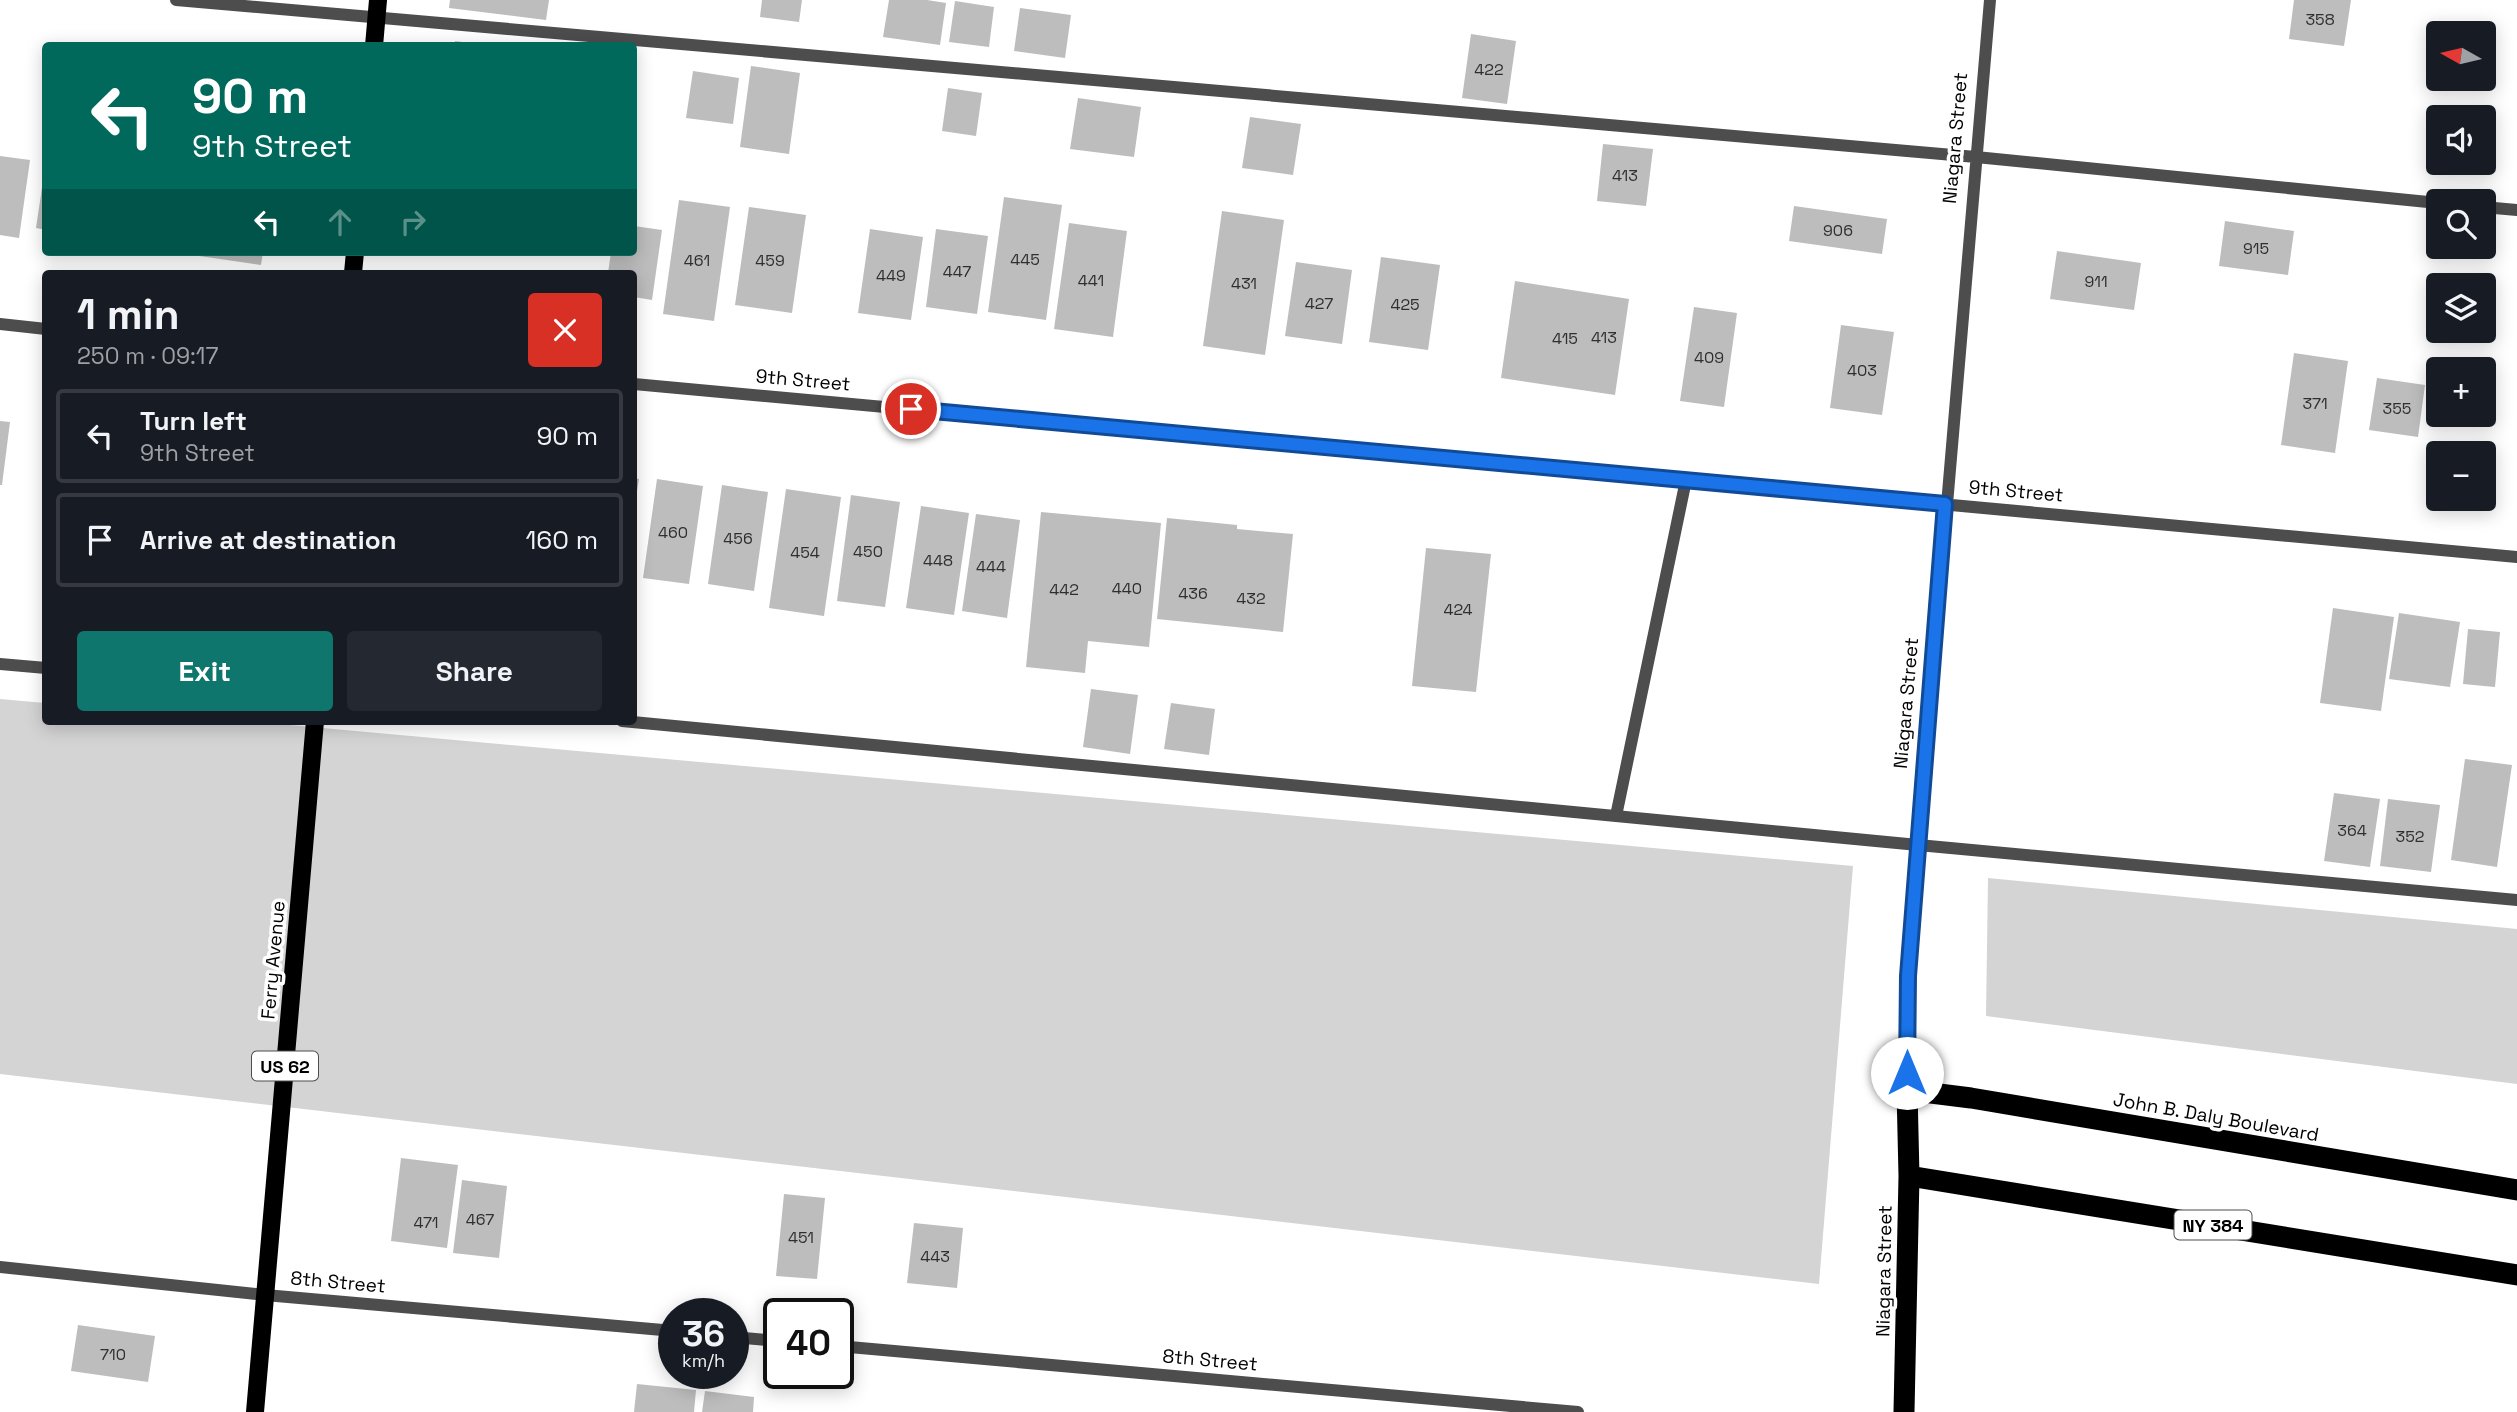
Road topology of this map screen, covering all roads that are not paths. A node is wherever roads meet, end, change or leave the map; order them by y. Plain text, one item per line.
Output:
1 (176, 0) edge
2 (378, 0) edge
3 (1990, 0) edge
4 (376, 18) junction
5 (374, 42) edge
6 (1976, 157) junction
7 (2426, 201) edge
8 (2496, 208) edge
9 (2517, 210) edge
10 (0, 324) edge
11 (42, 329) edge
12 (637, 384) edge
13 (1686, 480) junction
14 (1945, 504) junction
15 (2517, 557) edge
16 (0, 664) edge
17 (42, 668) edge
18 (637, 722) edge
19 (315, 725) edge
20 (1616, 817) junction
21 (1918, 845) junction
22 (2517, 900) edge
23 (1907, 1090) junction
24 (1909, 1176) junction
25 (2517, 1190) edge
26 (0, 1267) edge
27 (2517, 1275) edge
28 (265, 1295) junction
29 (658, 1330) edge
30 (854, 1347) edge
31 (254, 1412) edge
32 (1578, 1412) edge
33 (1904, 1412) edge

1 - 4 street
2 - 4 main road
3 - 6 street, Niagara Street
4 - 5 main road
4 - 6 street
6 - 7 street
6 - 14 street, Niagara Street
8 - 9 street
10 - 11 street
12 - 13 street, 9th Street
13 - 14 street, 9th Street
13 - 20 street
14 - 15 street, 9th Street
14 - 21 street, Niagara Street
16 - 17 street
18 - 20 street
19 - 28 main road, Ferry Avenue / US 62
20 - 21 street
21 - 22 street
21 - 23 street, Niagara Street
23 - 24 highway, Niagara Street
23 - 25 highway, John B. Daly Boulevard
24 - 27 highway, NY 384
24 - 33 highway, Niagara Street
26 - 28 street, 8th Street
28 - 29 street, 8th Street
28 - 31 main road, Ferry Avenue / US 62
30 - 32 street, 8th Street

